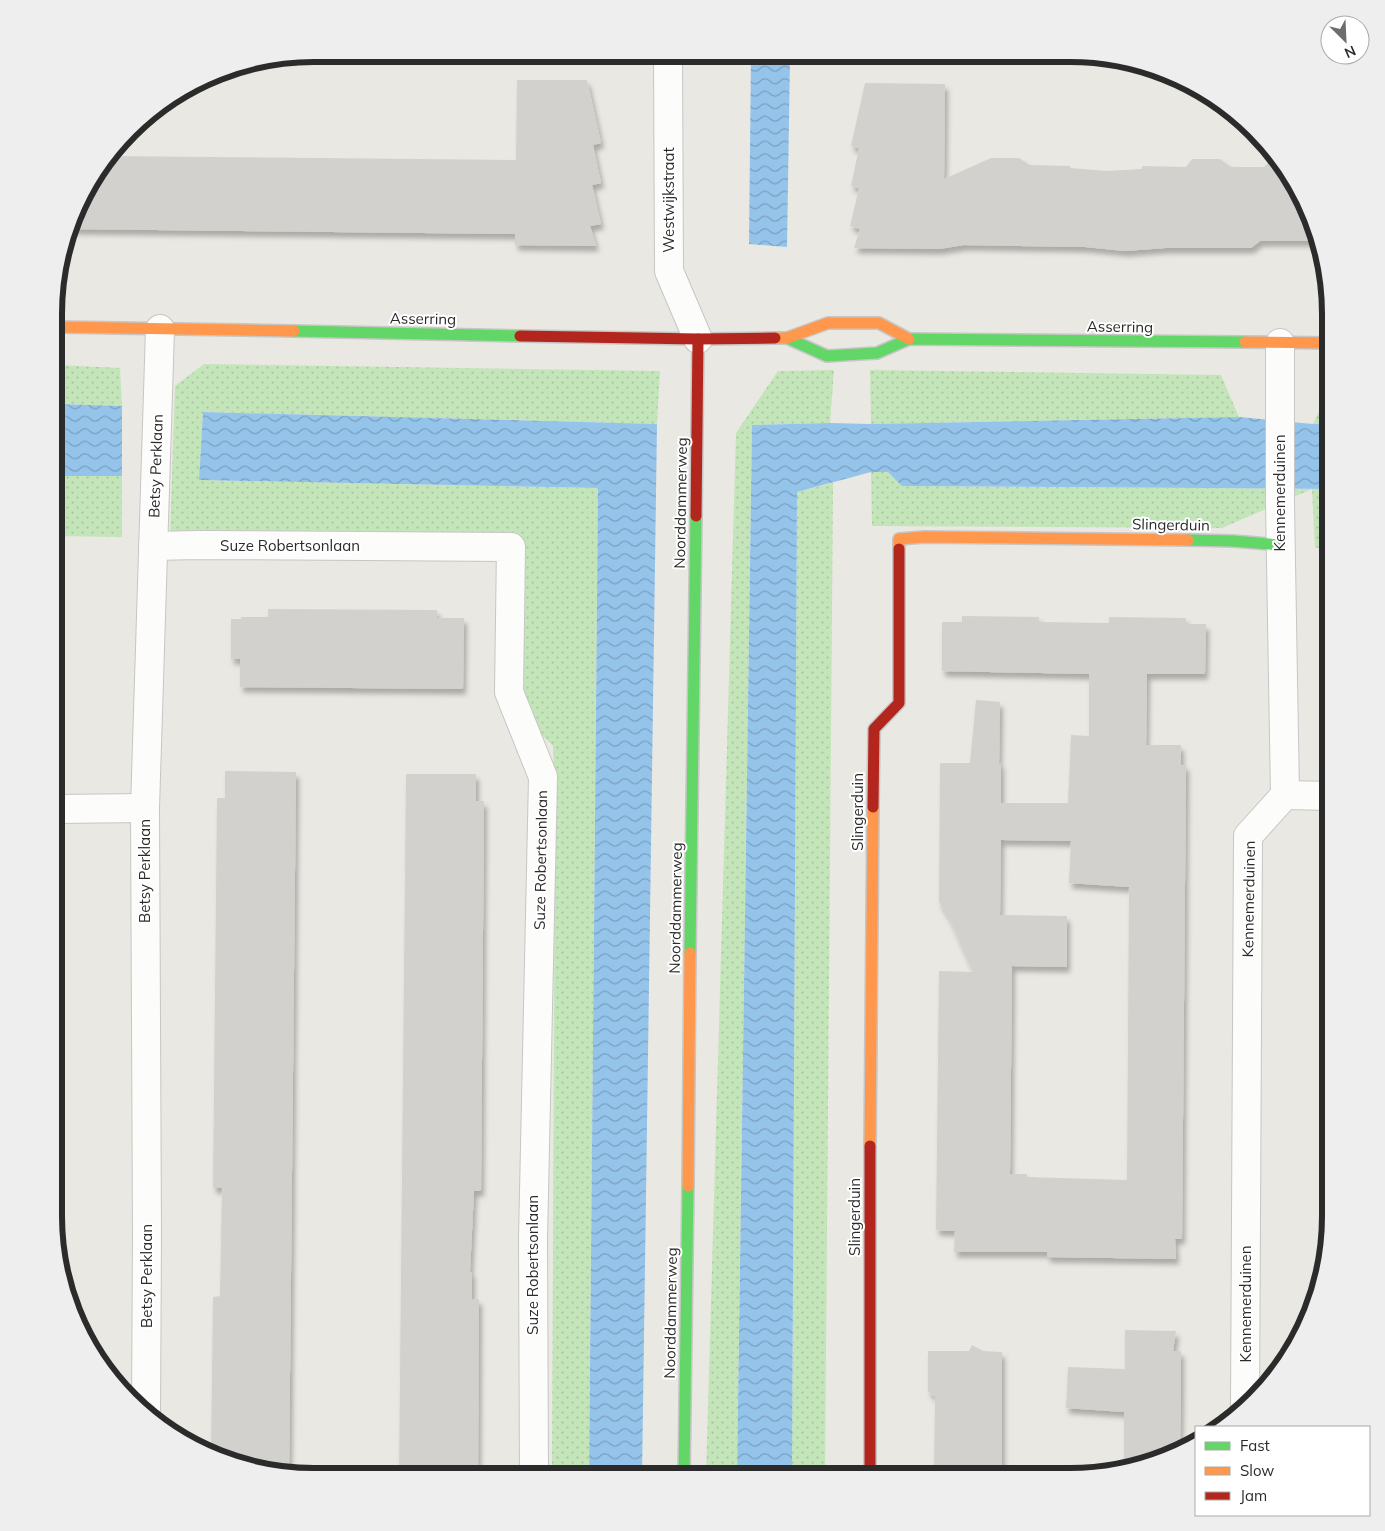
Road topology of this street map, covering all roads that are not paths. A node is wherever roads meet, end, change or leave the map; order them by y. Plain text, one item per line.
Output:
1 (668, 62) edge
2 (62, 327) edge
3 (160, 329) junction
4 (787, 338) junction
5 (698, 339) junction
6 (909, 339) junction
7 (1280, 343) junction
8 (1322, 343) edge
9 (1280, 545) junction
10 (153, 546) junction
11 (1285, 795) junction
12 (1322, 796) edge
13 (145, 808) junction
14 (62, 809) edge
15 (1245, 1399) edge
16 (146, 1404) edge
17 (534, 1468) edge
18 (684, 1468) edge
19 (870, 1468) edge

1 - 5 street, Westwijkstraat
2 - 3 street, Asserring
3 - 5 street, Asserring
3 - 10 street, Betsy Perklaan
4 - 5 street, Asserring
4 - 6 street, Asserring
4 - 6 street, Asserring
5 - 18 street, Noorddammerweg
6 - 7 street, Asserring
7 - 8 street, Asserring
7 - 9 street, Kennemerduinen
9 - 11 street, Kennemerduinen
9 - 19 street, Slingerduin
10 - 13 street, Betsy Perklaan
10 - 17 street, Suze Robertsonlaan
11 - 12 street
11 - 15 street, Kennemerduinen
13 - 14 street
13 - 16 street, Betsy Perklaan

